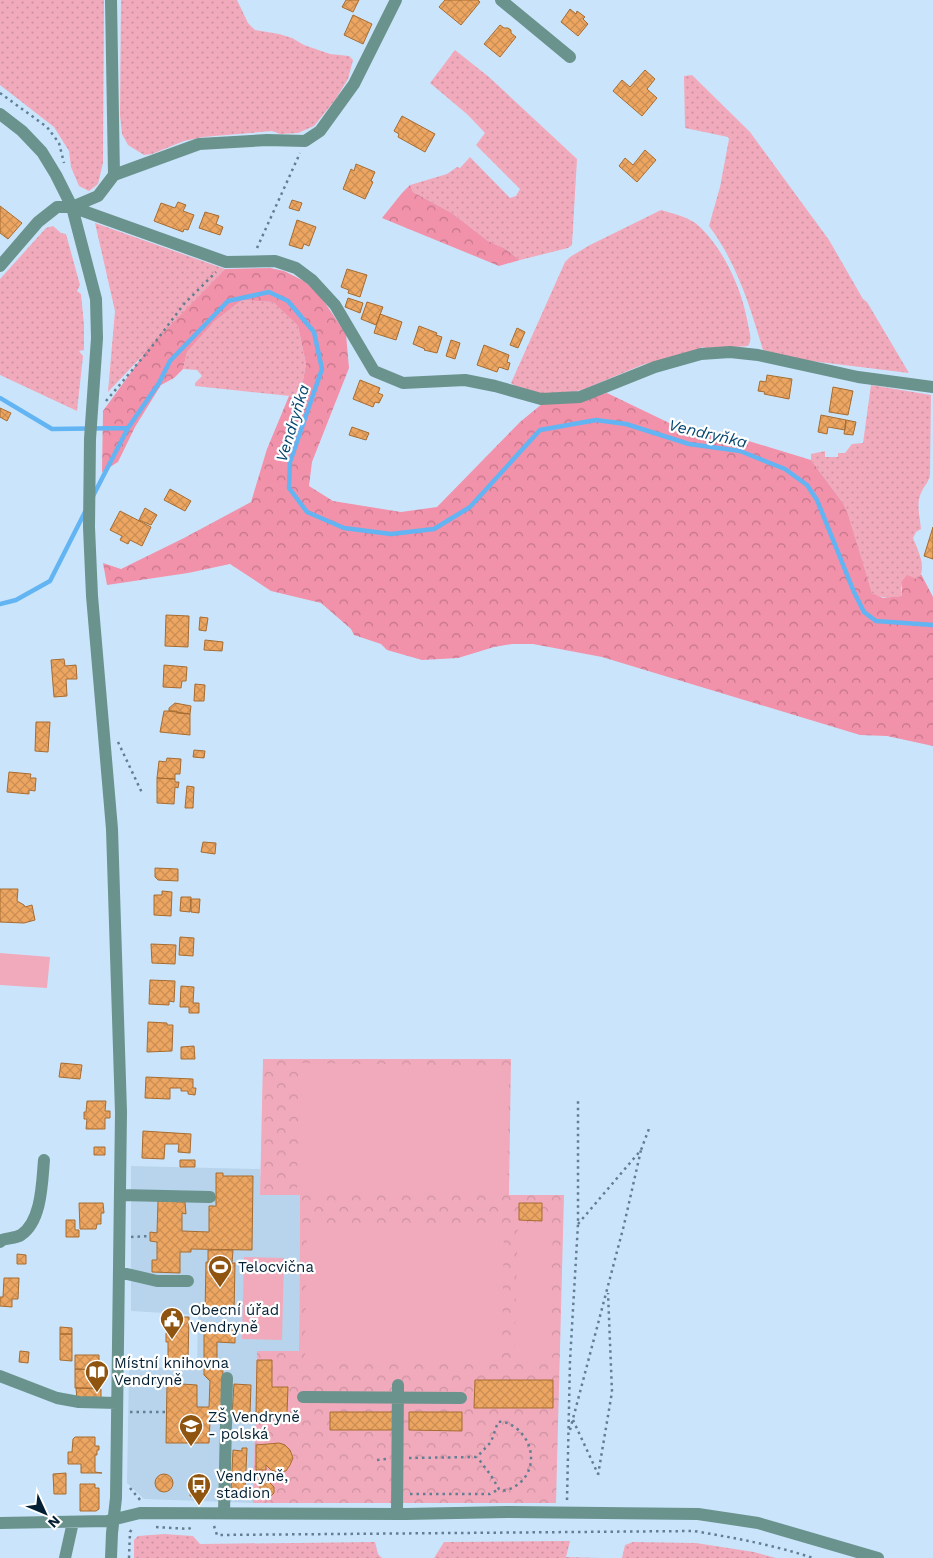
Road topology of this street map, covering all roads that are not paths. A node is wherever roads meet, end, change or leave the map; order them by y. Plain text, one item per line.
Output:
1 (111, 0) edge
2 (396, 0) edge
3 (502, 0) edge
4 (570, 57) dead end
5 (0, 114) edge
6 (114, 175) junction
7 (72, 207) junction
8 (0, 266) edge
9 (933, 387) edge
10 (44, 1160) dead end
11 (120, 1194) junction
12 (210, 1197) dead end
13 (0, 1242) edge
14 (119, 1274) junction
15 (188, 1281) dead end
16 (0, 1376) edge
17 (227, 1378) dead end
18 (398, 1392) junction
19 (303, 1397) dead end
20 (461, 1398) dead end
21 (121, 1408) junction
22 (219, 1513) junction
23 (397, 1514) junction
24 (113, 1520) junction
25 (74, 1522) junction
26 (0, 1523) edge
27 (65, 1558) edge
28 (111, 1558) edge
29 (878, 1558) edge

1 - 6 street
2 - 6 street
3 - 4 street
5 - 7 street
6 - 7 street
7 - 8 street
7 - 9 street
7 - 11 street
10 - 13 street
11 - 12 street
11 - 14 street
14 - 15 street
14 - 21 street
16 - 21 street
17 - 22 street
18 - 19 street
18 - 20 street
18 - 23 street
21 - 24 street
22 - 23 street
22 - 24 street
23 - 29 street
24 - 25 street
24 - 28 street
25 - 26 street
25 - 27 street

